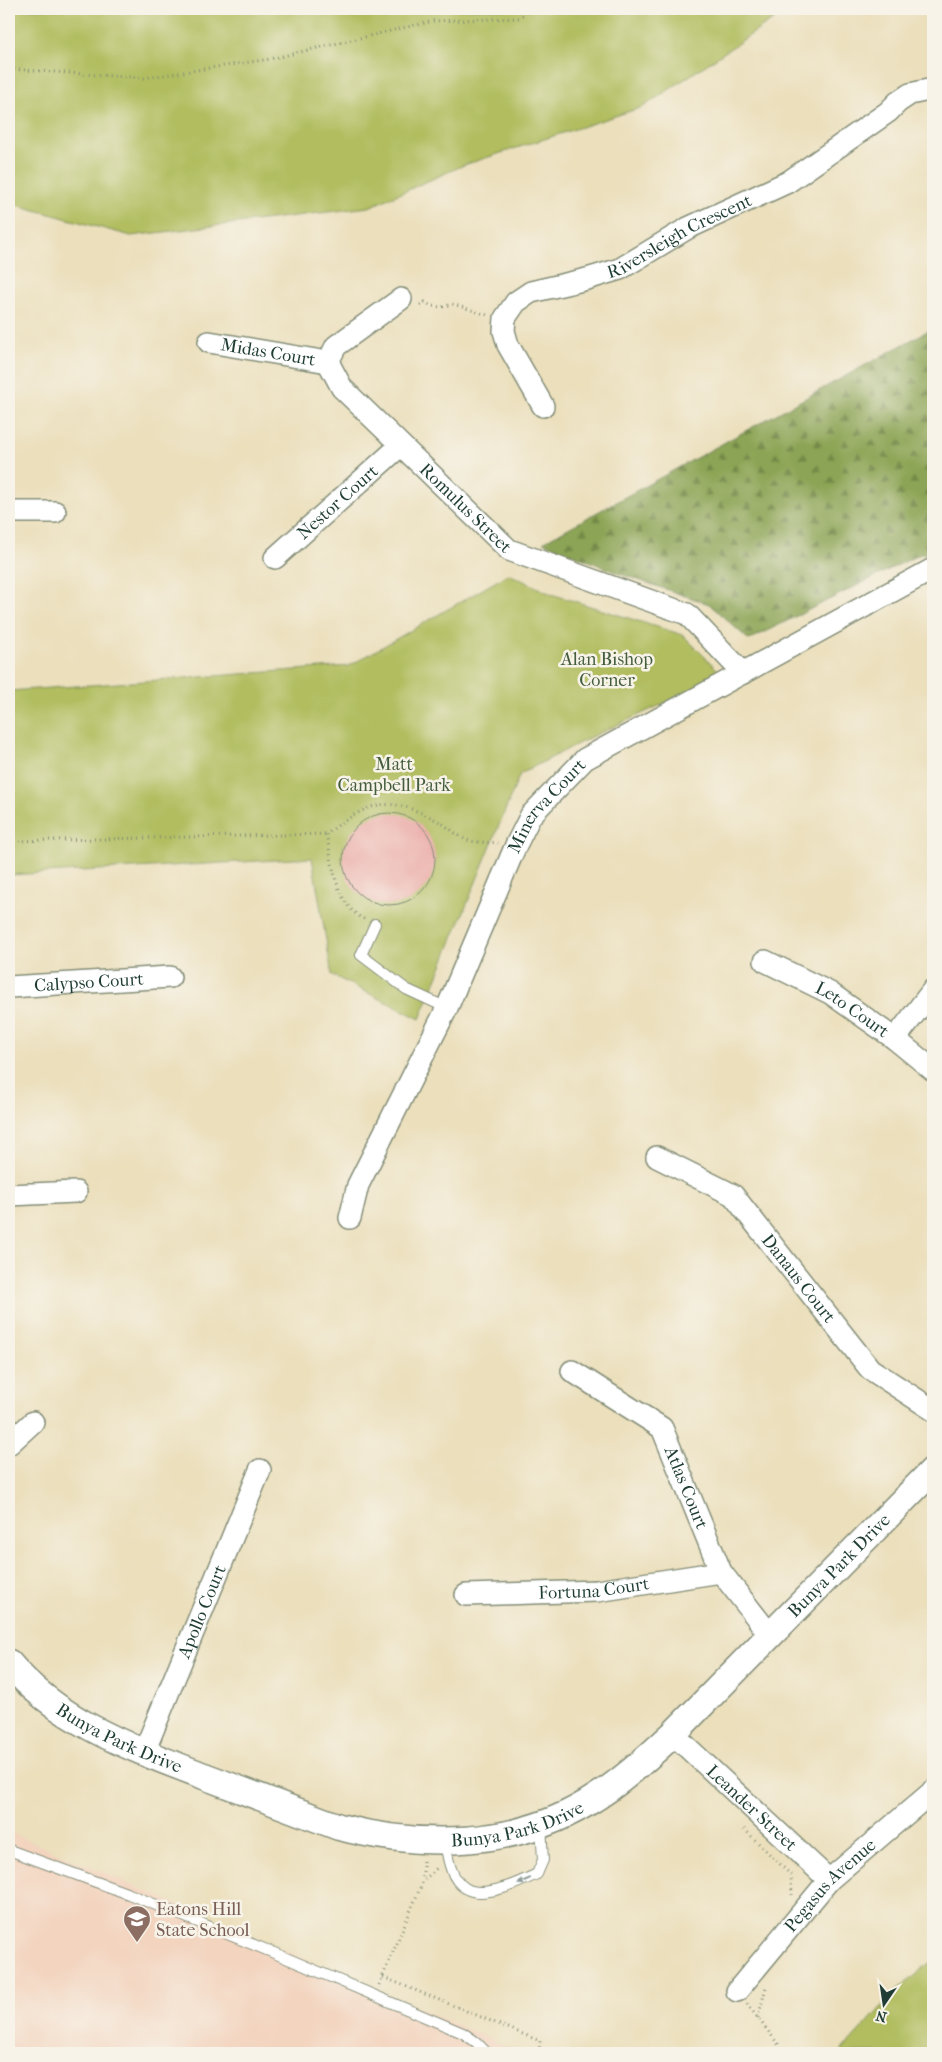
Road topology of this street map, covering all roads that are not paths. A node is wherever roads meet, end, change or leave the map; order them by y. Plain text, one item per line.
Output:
1 (933, 89) edge
2 (400, 298) road end
3 (210, 342) dead end
4 (328, 362) junction
5 (543, 406) dead end
6 (400, 446) junction
7 (9, 512) edge
8 (55, 512) dead end
9 (275, 558) dead end
10 (933, 569) edge
11 (743, 672) junction
12 (375, 924) road end
13 (765, 961) dead end
14 (170, 977) dead end
15 (9, 987) edge
16 (933, 990) edge
17 (447, 1008) junction
18 (895, 1039) junction
19 (933, 1070) edge
20 (657, 1157) dead end
21 (76, 1192) dead end
22 (9, 1195) edge
23 (350, 1218) dead end
24 (572, 1371) dead end
25 (933, 1410) edge
26 (33, 1422) dead end
27 (9, 1444) edge
28 (260, 1470) dead end
29 (933, 1470) edge
30 (721, 1572) junction
31 (466, 1595) dead end
32 (770, 1635) junction
33 (9, 1663) edge
34 (673, 1734) junction
35 (144, 1752) junction
36 (933, 1791) edge
37 (541, 1824) junction
38 (9, 1850) edge
39 (442, 1854) junction
40 (829, 1880) junction
41 (737, 1991) road end
42 (487, 2053) edge

1 - 5 street, Riversleigh Crescent
2 - 4 street
3 - 4 street, Midas Court
4 - 6 street, Romulus Street
6 - 9 street, Nestor Court
6 - 11 street, Romulus Street
7 - 8 street
10 - 11 street, Minerva Court
11 - 17 street, Minerva Court
12 - 17 lane
13 - 18 street, Leto Court
14 - 15 street, Calypso Court
16 - 18 street
17 - 23 street, Minerva Court
18 - 19 street, Leto Court
20 - 25 street, Danaus Court
21 - 22 street
24 - 30 street, Atlas Court
26 - 27 street
28 - 35 street, Apollo Court
29 - 32 street, Bunya Park Drive
30 - 31 street, Fortuna Court
30 - 32 street, Atlas Court
32 - 34 street, Bunya Park Drive
33 - 35 street, Bunya Park Drive
34 - 37 street, Bunya Park Drive
34 - 40 street, Leander Street
35 - 39 street, Bunya Park Drive
36 - 40 street, Pegasus Avenue
37 - 39 street, Bunya Park Drive
37 -> 39 lane
38 - 42 lane
40 - 41 street, Pegasus Avenue

